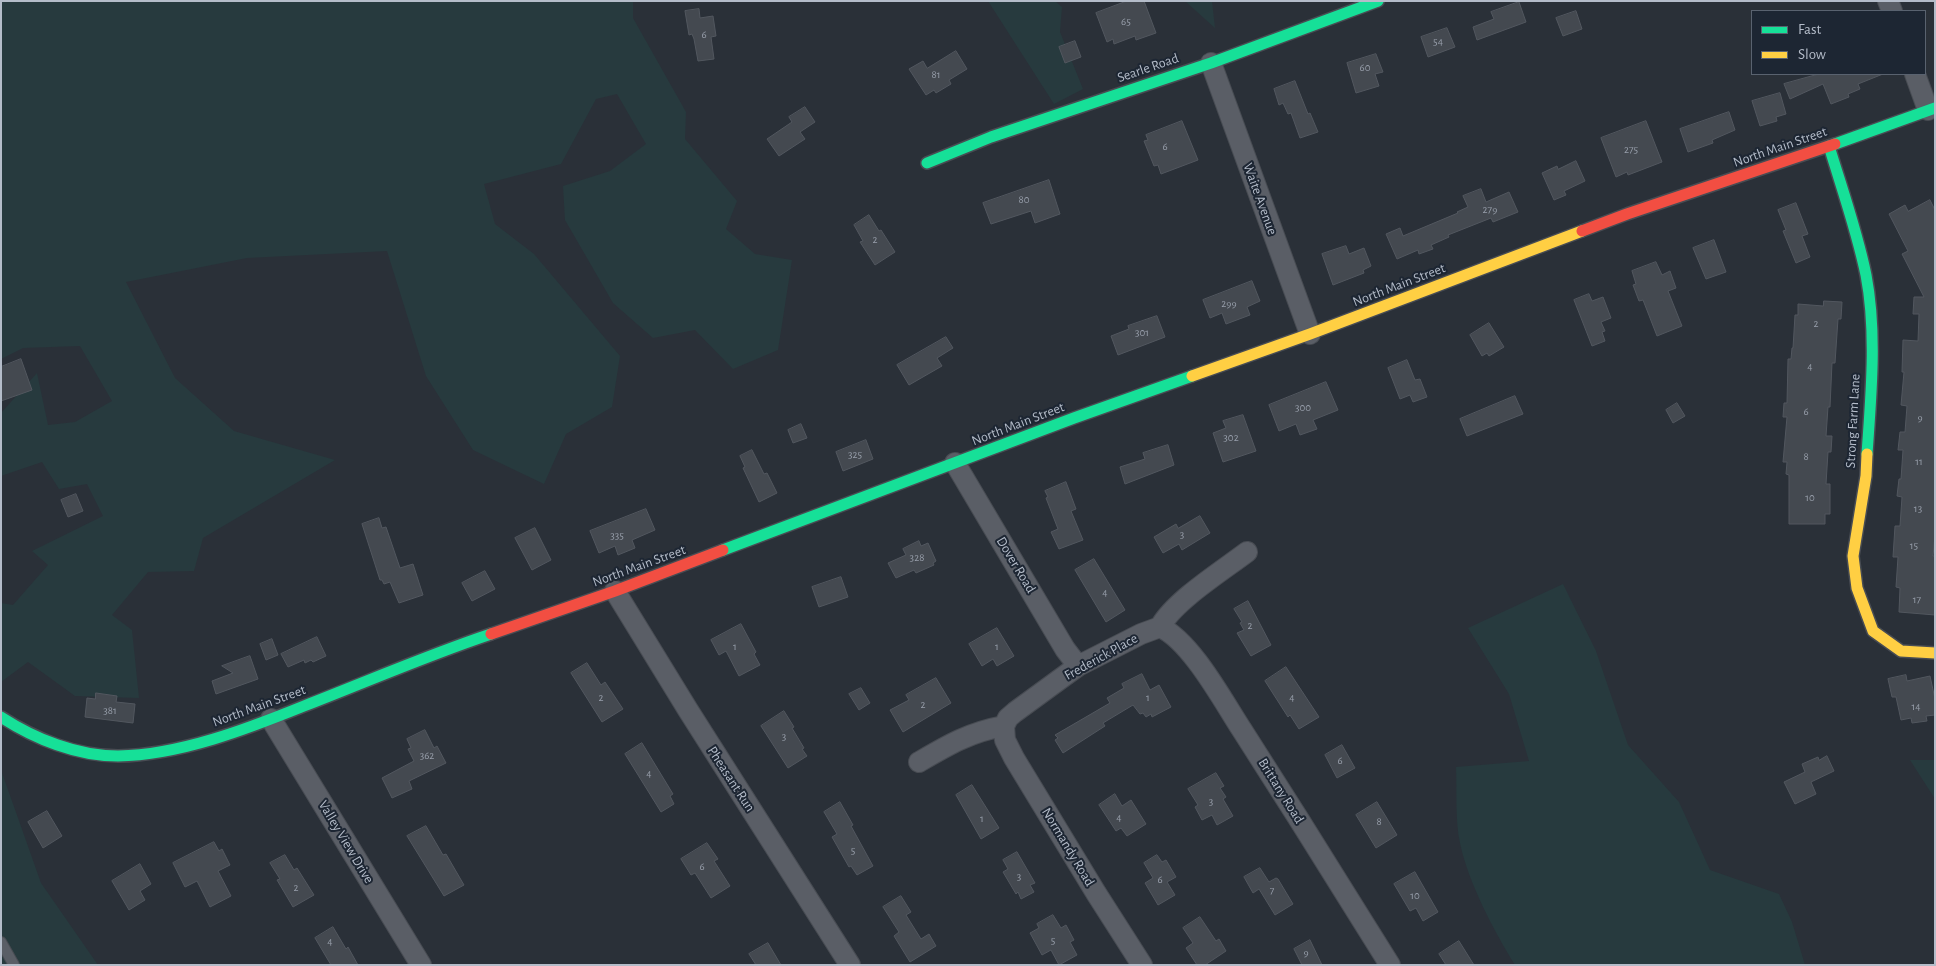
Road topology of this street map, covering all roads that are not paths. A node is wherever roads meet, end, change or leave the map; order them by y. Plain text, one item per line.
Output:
1 (1378, 1) edge
2 (1211, 63) junction
3 (1915, 75) edge
4 (1931, 109) edge
5 (1830, 146) junction
6 (927, 163) dead end
7 (1310, 334) junction
8 (955, 463) junction
9 (1247, 552) dead end
10 (615, 591) junction
11 (1160, 627) junction
12 (1935, 653) edge
13 (1078, 666) junction
14 (1, 717) edge
15 (271, 719) junction
16 (1004, 726) junction
17 (919, 762) dead end
18 (1, 942) edge
19 (14, 965) edge
20 (421, 965) edge
21 (850, 965) edge
22 (1142, 965) edge
23 (1390, 965) edge

1 - 2 street, Searle Road
2 - 6 street, Searle Road
2 - 7 street, Waite Avenue
3 - 4 street
4 - 5 street, North Main Street
5 - 7 street, North Main Street
5 - 12 street, Strong Farm Lane
7 - 8 street, North Main Street
8 - 10 street, North Main Street
8 - 13 street, Dover Road
9 - 11 street
10 - 15 street, North Main Street
10 - 21 street, Pheasant Run
11 - 13 street, Frederick Place
11 - 23 street, Brittany Road
13 - 16 street, Frederick Place
14 - 15 street, North Main Street
15 - 20 street, Valley View Drive
16 - 17 street
16 - 22 street, Normandy Road
18 - 19 lane

